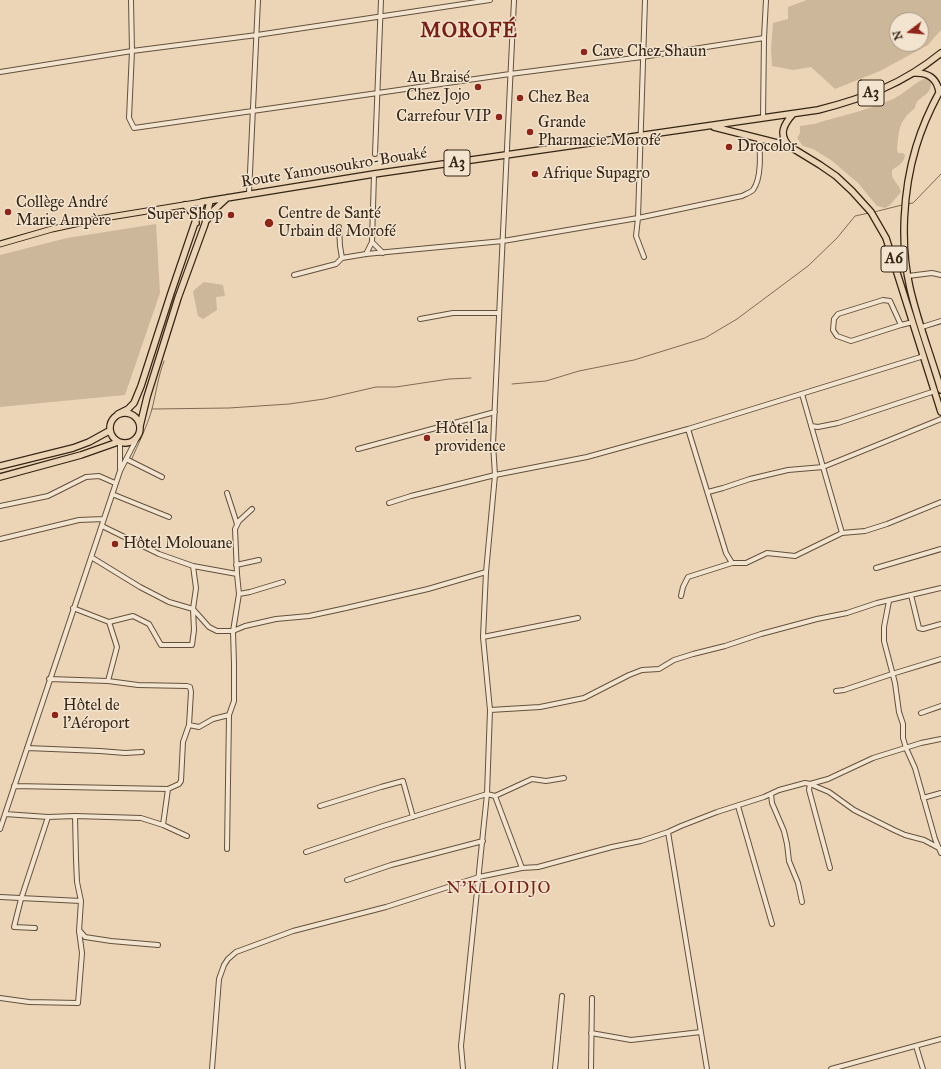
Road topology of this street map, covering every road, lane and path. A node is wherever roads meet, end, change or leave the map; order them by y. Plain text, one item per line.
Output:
1 (131, 0) edge
2 (258, 0) edge
3 (381, 0) edge
4 (490, 0) edge
5 (514, 0) edge
6 (645, 0) edge
7 (766, 0) edge
8 (380, 16) junction
9 (257, 35) junction
10 (764, 38) junction
11 (132, 51) junction
12 (941, 53) edge
13 (642, 57) junction
14 (0, 72) edge
15 (914, 73) junction
16 (510, 74) junction
17 (940, 90) edge
18 (377, 93) junction
19 (253, 110) junction
20 (793, 114) junction
21 (764, 118) junction
22 (711, 126) junction
23 (642, 135) junction
24 (759, 138) junction
25 (788, 146) junction
26 (375, 154) dead end
27 (507, 155) junction
28 (374, 174) junction
29 (249, 194) junction
30 (227, 198) junction
31 (210, 201) junction
32 (202, 202) junction
33 (185, 205) junction
34 (638, 218) junction
35 (196, 224) junction
36 (205, 224) junction
37 (339, 227) dead end
38 (503, 241) junction
39 (372, 242) junction
40 (0, 244) edge
41 (383, 253) junction
42 (366, 254) junction
43 (644, 256) dead end
44 (342, 258) junction
45 (941, 274) edge
46 (294, 275) dead end
47 (908, 276) junction
48 (900, 278) junction
49 (499, 314) junction
50 (420, 319) dead end
51 (941, 321) edge
52 (914, 322) junction
53 (901, 325) junction
54 (922, 327) junction
55 (924, 356) junction
56 (938, 391) edge
57 (802, 394) junction
58 (494, 412) junction
59 (941, 412) edge
60 (118, 414) junction
61 (941, 419) edge
62 (140, 426) junction
63 (811, 426) junction
64 (688, 429) junction
65 (109, 431) junction
66 (137, 438) junction
67 (119, 443) junction
68 (358, 449) dead end
69 (126, 459) junction
70 (0, 466) edge
71 (823, 466) junction
72 (120, 471) junction
73 (495, 475) junction
74 (0, 477) edge
75 (162, 477) dead end
76 (116, 483) junction
77 (708, 492) junction
78 (227, 493) dead end
79 (112, 494) junction
80 (941, 502) edge
81 (389, 503) dead end
82 (0, 506) edge
83 (252, 509) dead end
84 (168, 517) dead end
85 (104, 519) junction
86 (237, 524) junction
87 (102, 526) junction
88 (842, 533) junction
89 (0, 539) edge
90 (941, 548) edge
91 (91, 557) junction
92 (259, 560) dead end
93 (732, 563) junction
94 (236, 565) junction
95 (193, 566) junction
96 (876, 568) dead end
97 (486, 572) junction
98 (237, 574) junction
99 (283, 582) dead end
100 (941, 588) edge
101 (239, 594) junction
102 (911, 595) junction
103 (681, 596) dead end
104 (889, 601) junction
105 (74, 608) junction
106 (193, 609) junction
107 (578, 618) dead end
108 (109, 622) junction
109 (941, 624) edge
110 (233, 631) junction
111 (483, 637) junction
112 (941, 660) edge
113 (892, 674) junction
114 (49, 679) junction
115 (108, 681) junction
116 (836, 691) dead end
117 (941, 706) edge
118 (490, 710) junction
119 (920, 713) dead end
120 (229, 715) junction
121 (189, 725) junction
122 (941, 739) edge
123 (27, 748) junction
124 (906, 748) junction
125 (142, 752) dead end
126 (564, 778) dead end
127 (810, 784) junction
128 (14, 786) junction
129 (168, 789) junction
130 (941, 793) edge
131 (487, 794) junction
132 (771, 794) junction
133 (495, 796) junction
134 (923, 798) junction
135 (320, 806) dead end
136 (738, 806) junction
137 (5, 814) junction
138 (75, 816) junction
139 (48, 817) junction
140 (413, 818) junction
141 (163, 825) junction
142 (0, 829) edge
143 (668, 832) junction
144 (186, 836) dead end
145 (482, 841) junction
146 (227, 849) dead end
147 (940, 849) edge
148 (306, 852) dead end
149 (941, 853) edge
150 (522, 868) junction
151 (830, 868) dead end
152 (479, 877) junction
153 (347, 880) dead end
154 (0, 897) edge
155 (21, 899) junction
156 (81, 901) junction
157 (802, 902) dead end
158 (772, 924) dead end
159 (34, 928) dead end
160 (79, 931) junction
161 (158, 945) dead end
162 (562, 996) dead end
163 (0, 998) edge
164 (592, 998) dead end
165 (591, 1032) junction
166 (701, 1032) junction
167 (941, 1039) edge
168 (916, 1046) junction
169 (849, 1067) edge
170 (212, 1069) edge
171 (463, 1069) edge
172 (555, 1069) edge
173 (591, 1069) edge
174 (707, 1069) edge
175 (831, 1069) edge
176 (923, 1069) edge

1 - 11 street
2 - 9 street
3 - 8 street
4 - 8 street
5 - 16 street
6 - 13 street
7 - 10 street
8 - 9 street
8 - 18 street
9 - 11 street
9 - 19 street
10 - 13 street
10 - 21 street
11 - 14 street
11 - 19 street
12 - 15 highway, A3
13 - 16 street
13 - 23 street
15 - 17 highway
15 - 20 highway, A3
16 - 18 street
16 - 27 street
17 - 47 highway, A6
18 - 19 street
18 - 26 street
19 - 29 street
20 - 21 highway, Route Yamousoukro-Bouaké / A3
20 - 25 highway
21 - 22 highway, Route Yamousoukro-Bouaké / A3
22 - 23 highway, Route Yamousoukro-Bouaké / A3
22 - 24 highway, A6
23 - 27 highway, Route Yamousoukro-Bouaké / A3
23 - 34 street
24 - 25 highway, A6
24 - 34 street
25 - 48 highway, A6
27 - 28 highway, Route Yamousoukro-Bouaké / A3
27 - 38 street
28 - 29 highway, Route Yamousoukro-Bouaké / A3
28 - 39 street
29 - 30 highway, Route Yamousoukro-Bouaké / A3
30 - 31 highway, Route Yamousoukro-Bouaké / A3
30 - 36 highway
31 - 32 highway, Route Yamousoukro-Bouaké / A3
31 - 36 highway
32 - 33 main road, Route Yamousoukro-Bouaké / A3
32 - 35 highway
33 - 35 highway
33 - 40 main road, Route Yamousoukro-Bouaké / A3
34 - 38 street
34 - 43 street
35 - 60 highway
36 - 62 highway
37 - 44 street
38 - 41 street
38 - 49 street
39 - 41 street
39 - 42 street
41 - 42 street
42 - 44 street
44 - 46 street
45 - 47 street
47 - 48 highway
47 - 54 highway, A6
48 - 52 highway, A6
49 - 50 street
49 - 58 street
51 - 54 street
52 - 53 street
52 - 55 highway, A6
53 - 53 street
54 - 56 highway, A6
55 - 56 highway, A6
55 - 57 street
56 - 59 highway, A6
56 - 63 street
57 - 63 street
57 - 64 street
58 - 68 street
58 - 73 street
60 - 62 highway
60 - 65 highway
61 - 71 street
62 - 66 highway
63 - 71 street
64 - 73 street
64 - 77 street
65 - 67 highway
65 - 70 highway
66 - 67 highway
66 - 69 street
67 - 72 street
67 - 74 highway
69 - 72 street
69 - 75 street
71 - 77 street
71 - 88 street
72 - 76 street
73 - 81 street
73 - 97 street
76 - 79 street
76 - 82 street
77 - 93 street
78 - 86 street
79 - 84 street
79 - 85 street
80 - 88 street
83 - 86 street
85 - 87 street
85 - 89 street
86 - 94 street
87 - 91 street
87 - 95 street
88 - 93 street
90 - 96 street
91 - 105 street
91 - 106 street
92 - 94 street
93 - 103 street
94 - 98 street
95 - 98 street
95 - 106 street
97 - 110 street
97 - 111 street
98 - 101 street
99 - 101 street
100 - 102 street
101 - 110 street
102 - 104 street
102 - 109 street
104 - 113 street
104 - 118 street
105 - 108 street
105 - 114 street
106 - 108 street
106 - 110 street
107 - 111 street
108 - 115 street
110 - 120 street
111 - 118 street
112 - 113 street
113 - 116 street
113 - 124 street
114 - 115 street
114 - 123 street
115 - 121 street
117 - 119 street
118 - 131 street
120 - 121 street
120 - 146 street
121 - 129 street
122 - 124 street
123 - 125 street
123 - 128 street
124 - 127 street
124 - 134 street
126 - 133 street
127 - 132 street
127 - 147 street
127 - 151 street
128 - 129 street
128 - 137 street
129 - 141 street
130 - 134 street
131 - 133 street
131 - 140 street
131 - 145 street
132 - 136 street
132 - 157 street
133 - 150 street
134 - 147 street
135 - 140 street
136 - 143 street
136 - 158 street
137 - 139 street
137 - 142 street
138 - 139 street
138 - 141 street
138 - 156 street
139 - 155 street
140 - 148 street
141 - 144 street
143 - 150 street
143 - 166 street
145 - 152 street
145 - 153 street
147 - 149 street
150 - 152 street
152 - 170 street
152 - 171 street
154 - 155 street
155 - 156 street
155 - 159 street
156 - 160 street
160 - 161 street
160 - 163 street
162 - 172 street
164 - 165 street
165 - 166 street
165 - 173 street
166 - 174 street
167 - 168 street
168 - 169 street
168 - 176 street
169 - 175 street

